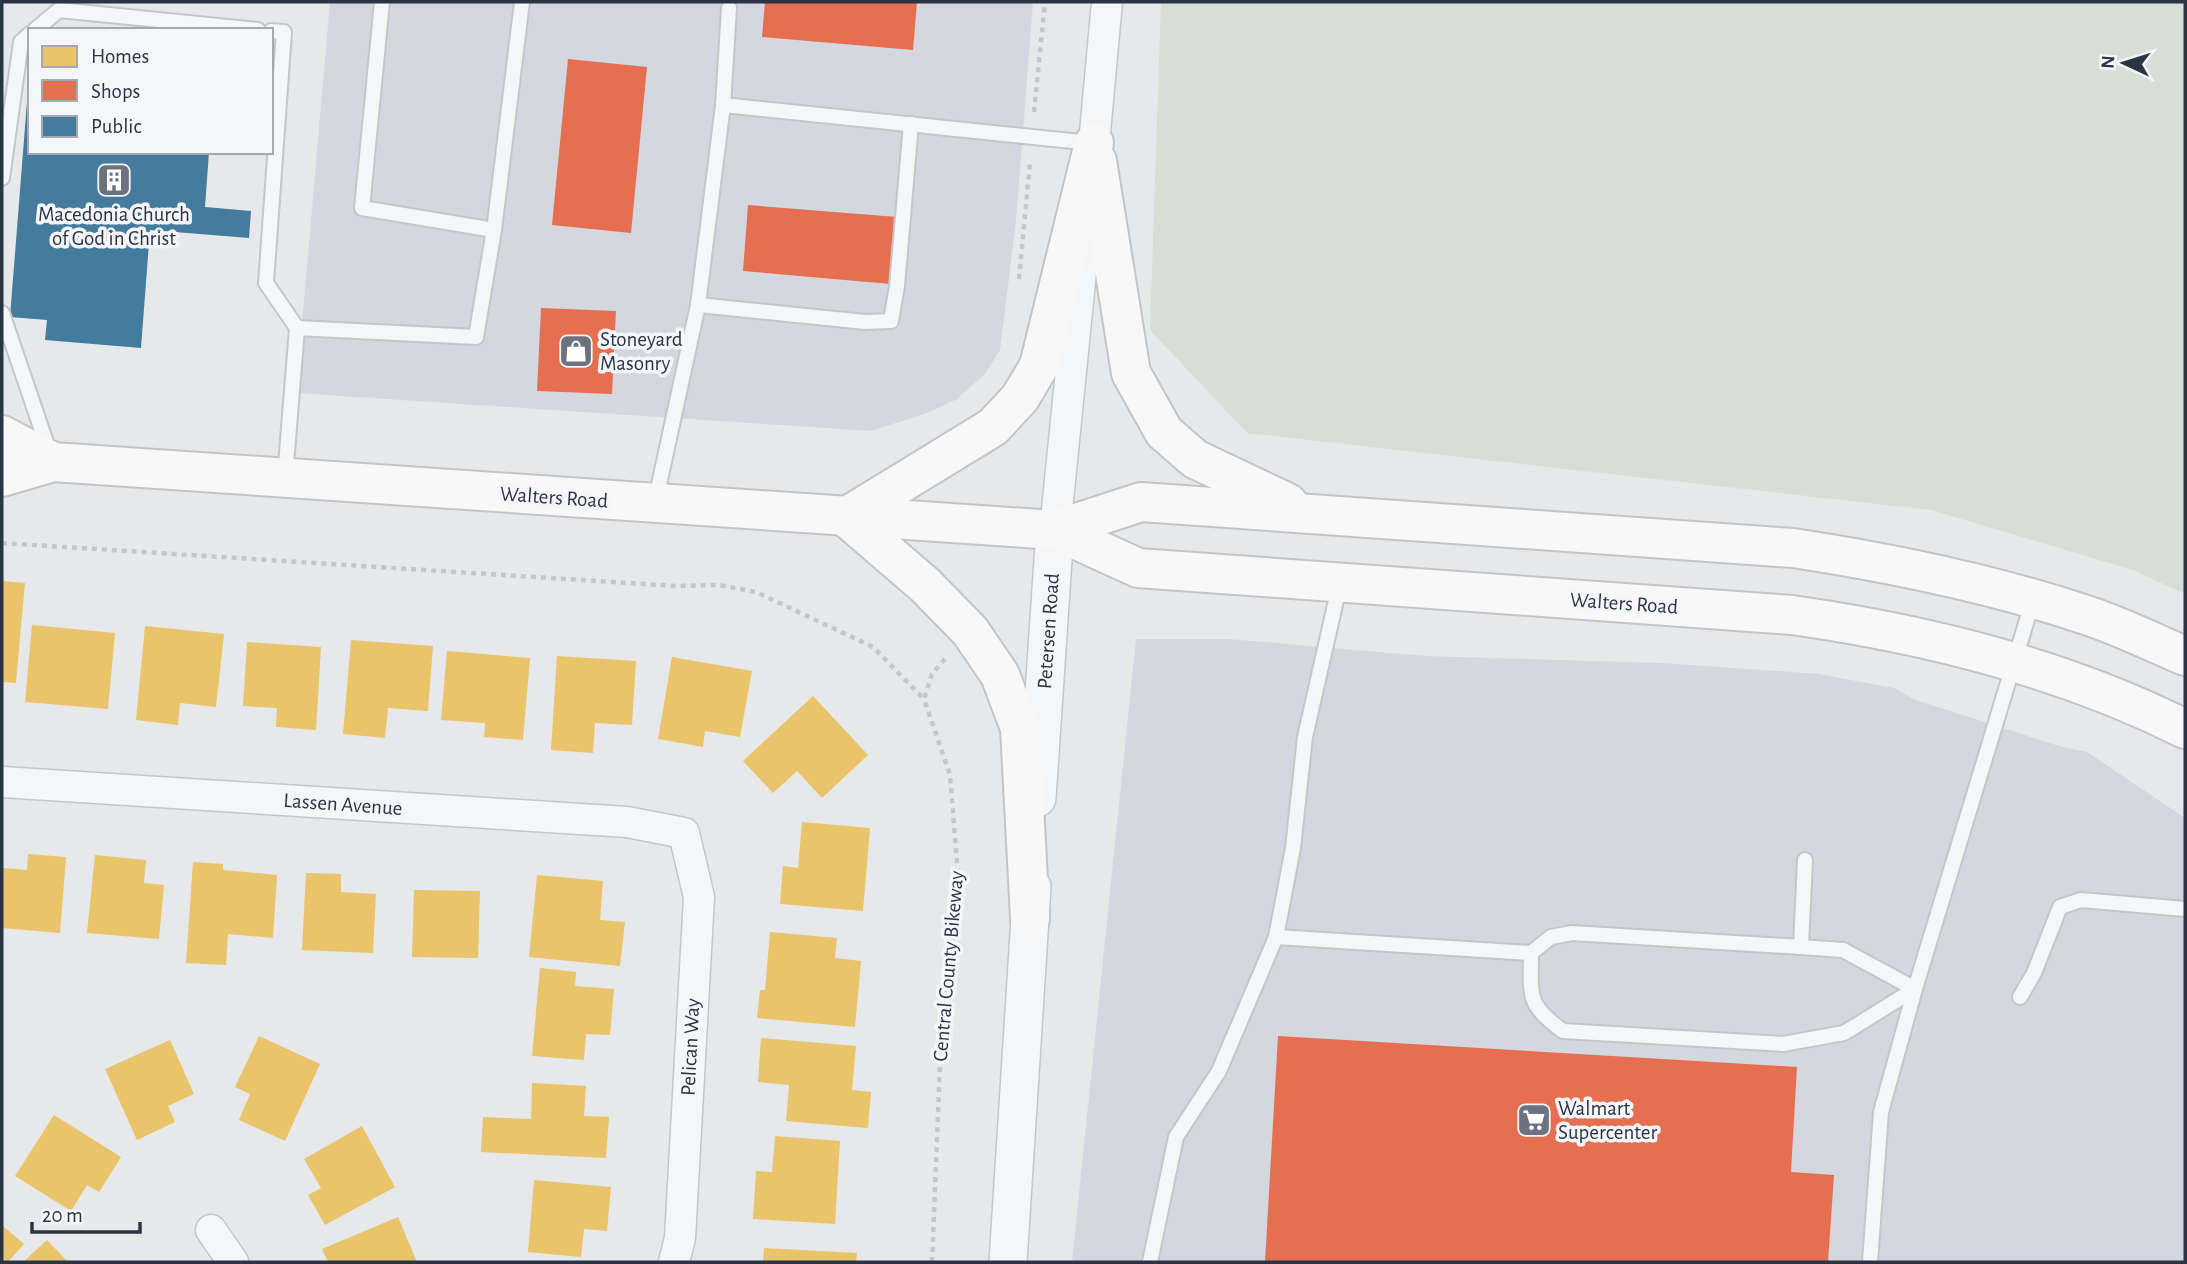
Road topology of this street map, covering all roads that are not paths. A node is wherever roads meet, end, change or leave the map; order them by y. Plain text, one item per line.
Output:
1 (382, 2) edge
2 (522, 2) edge
3 (1107, 2) edge
4 (729, 8) dead end
5 (37, 28) edge
6 (238, 28) edge
7 (273, 31) edge
8 (28, 36) edge
9 (723, 105) junction
10 (911, 124) junction
11 (1094, 144) junction
12 (2, 178) edge
13 (494, 230) junction
14 (698, 305) junction
15 (2, 313) edge
16 (297, 328) junction
17 (2, 435) edge
18 (53, 462) junction
19 (2, 477) edge
20 (285, 479) junction
21 (654, 504) junction
22 (1312, 514) junction
23 (846, 517) junction
24 (1055, 530) junction
25 (1340, 583) junction
26 (2034, 599) junction
27 (2185, 656) edge
28 (2016, 662) junction
29 (2185, 729) edge
30 (2, 782) edge
31 (684, 833) joint
32 (1805, 860) dead end
33 (2185, 909) edge
34 (1030, 918) junction
35 (1276, 937) junction
36 (1801, 947) junction
37 (1531, 953) junction
38 (1915, 989) junction
39 (2020, 997) dead end
40 (211, 1230) dead end
41 (233, 1262) edge
42 (674, 1262) edge
43 (1008, 1262) edge
44 (1150, 1262) edge
45 (1870, 1262) edge

1 - 13 lane
2 - 13 lane
3 - 11 street, Petersen Road
4 - 9 lane
5 - 6 lane
7 - 16 lane
8 - 12 lane
9 - 10 lane
9 - 14 lane
10 - 11 lane
10 - 14 lane
11 - 22 main road
11 - 23 main road
11 - 24 street, Petersen Road
13 - 16 lane
14 - 21 lane
15 - 18 lane
16 - 20 lane
17 - 18 main road, Walters Road
18 - 19 main road, Walters Road
18 - 20 main road, Walters Road
20 - 21 main road, Walters Road
21 - 23 main road, Walters Road
22 - 24 main road, Walters Road
22 - 26 main road, Walters Road
23 - 24 main road, Walters Road
23 - 34 main road
24 - 25 main road, Walters Road
24 - 34 street, Petersen Road
25 - 28 main road, Walters Road
25 - 35 lane
26 - 27 main road, Walters Road
26 - 28 lane
28 - 29 main road, Walters Road
28 - 38 lane
30 - 31 street, Lassen Avenue
31 - 42 street, Pelican Way
32 - 36 lane
33 - 39 lane
34 - 43 street, Petersen Road
35 - 37 lane
35 - 44 lane
36 - 37 lane
36 - 38 lane
37 - 38 lane
38 - 45 lane
40 - 41 street

